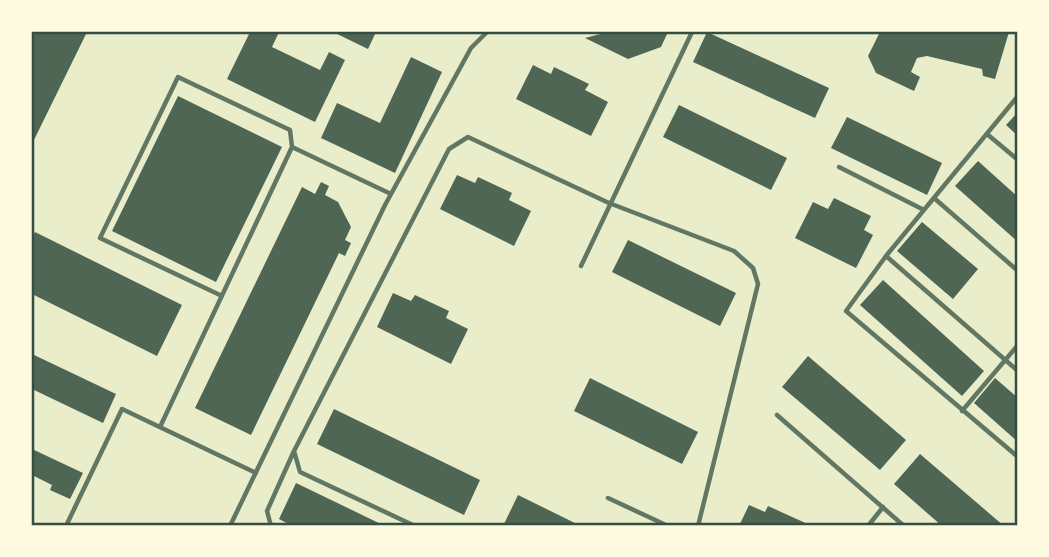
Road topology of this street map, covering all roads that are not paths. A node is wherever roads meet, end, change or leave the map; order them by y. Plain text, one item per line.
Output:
1 (487, 32) edge
2 (692, 32) edge
3 (1017, 96) edge
4 (987, 134) junction
5 (292, 147) junction
6 (1017, 160) edge
7 (839, 167) dead end
8 (391, 194) junction
9 (934, 198) junction
10 (609, 203) junction
11 (924, 210) junction
12 (886, 256) junction
13 (580, 266) dead end
14 (1017, 271) edge
15 (222, 296) junction
16 (1017, 345) edge
17 (1005, 360) junction
18 (1017, 371) edge
19 (962, 411) junction
20 (777, 415) dead end
21 (160, 427) junction
22 (294, 450) junction
23 (1017, 457) edge
24 (256, 473) junction
25 (608, 498) dead end
26 (883, 507) junction
27 (66, 526) edge
28 (230, 526) edge
29 (271, 526) edge
30 (415, 526) edge
31 (668, 526) edge
32 (698, 526) edge
33 (868, 526) edge
34 (904, 526) edge

1 - 8 lane
2 - 10 lane
3 - 4 lane
4 - 6 lane
4 - 9 lane
5 - 8 lane
5 - 15 lane
5 - 15 lane
7 - 11 lane
8 - 24 lane
9 - 11 lane
9 - 14 lane
10 - 13 lane
10 - 22 lane
10 - 32 lane
11 - 12 lane
12 - 17 lane
12 - 19 lane
15 - 21 lane
16 - 17 lane
17 - 18 lane
17 - 19 lane
19 - 23 lane
20 - 26 lane
21 - 24 lane
21 - 27 lane
22 - 29 lane
22 - 30 lane
24 - 28 lane
25 - 31 lane
26 - 33 lane
26 - 34 lane

